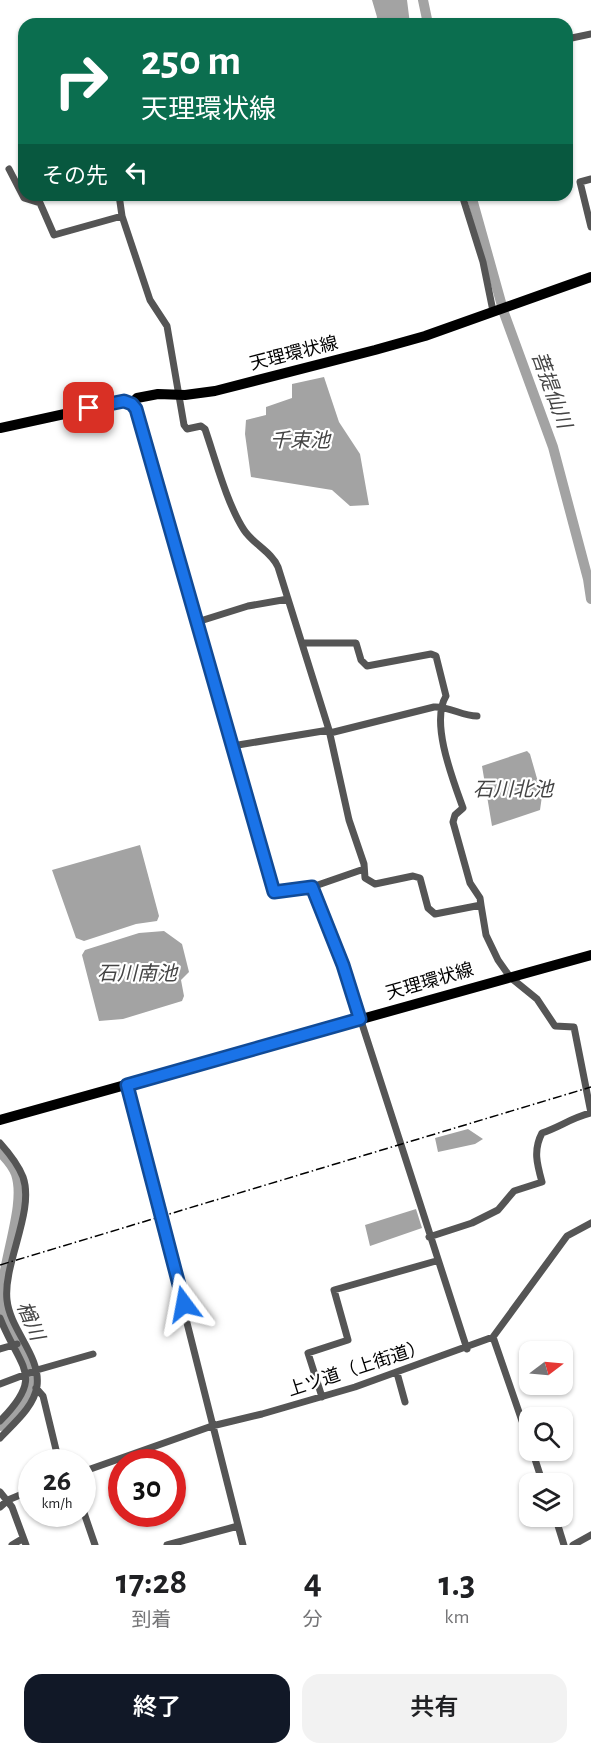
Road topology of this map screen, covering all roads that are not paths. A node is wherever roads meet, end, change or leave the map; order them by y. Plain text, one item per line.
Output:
1 (591, 34) edge
2 (573, 38) edge
3 (9, 169) dead end
4 (591, 179) edge
5 (18, 186) edge
6 (31, 201) edge
7 (120, 201) edge
8 (464, 201) edge
9 (122, 216) junction
10 (591, 227) edge
11 (591, 277) edge
12 (494, 310) junction
13 (178, 394) junction
14 (132, 404) junction
15 (0, 429) edge
16 (288, 599) junction
17 (197, 622) junction
18 (302, 643) junction
19 (439, 706) junction
20 (477, 716) dead end
21 (330, 731) junction
22 (232, 746) junction
23 (364, 868) junction
24 (312, 887) junction
25 (481, 905) junction
26 (591, 956) edge
27 (510, 978) junction
28 (360, 1019) junction
29 (127, 1085) junction
30 (0, 1120) edge
31 (0, 1143) edge
32 (591, 1222) edge
33 (429, 1237) junction
34 (436, 1261) junction
35 (0, 1275) edge
36 (9, 1276) junction
37 (0, 1318) edge
38 (493, 1337) junction
39 (22, 1341) junction
40 (13, 1346) junction
41 (0, 1349) edge
42 (467, 1349) junction
43 (93, 1354) dead end
44 (31, 1372) junction
45 (397, 1373) junction
46 (0, 1384) edge
47 (36, 1388) junction
48 (322, 1397) junction
49 (405, 1402) dead end
50 (519, 1412) edge
51 (0, 1421) edge
52 (212, 1426) junction
53 (0, 1438) edge
54 (56, 1449) edge
55 (96, 1467) edge
56 (0, 1492) edge
57 (18, 1496) edge
58 (8, 1500) junction
59 (0, 1507) edge
60 (238, 1526) junction
61 (89, 1527) edge
62 (558, 1527) edge
63 (591, 1535) edge
64 (24, 1542) edge
65 (12, 1545) edge
66 (95, 1545) edge
67 (167, 1545) edge
68 (243, 1545) edge
69 (564, 1545) edge
70 (573, 1545) edge

1 - 2 street
3 - 5 street
4 - 10 street
6 - 9 street
7 - 9 street
8 - 12 street
9 - 13 street
11 - 12 main road, 天理環状線
12 - 13 main road, 天理環状線
13 - 14 main road, 天理環状線
13 - 16 street
14 - 15 main road, 天理環状線
14 - 17 street
16 - 17 street
16 - 18 street
17 - 22 street
18 - 19 street
18 - 21 street
19 - 20 street
19 - 21 street
19 - 25 street
21 - 22 street
21 - 23 street
22 - 24 street
23 - 24 street
23 - 25 street
24 - 28 street
25 - 27 street
26 - 27 main road, 天理環状線
27 - 28 main road, 天理環状線
27 - 33 street
28 - 29 main road, 天理環状線
28 - 33 street
29 - 30 main road, 天理環状線
29 - 52 street
31 - 36 street
32 - 38 street, 上ツ道（上街道）
33 - 34 street
34 - 42 street
34 - 48 street
35 - 36 street
36 - 39 street
37 - 40 street
38 - 42 street, 上ツ道（上街道）
38 - 50 street
39 - 40 street
39 - 44 street
40 - 41 street
40 - 44 street
42 - 45 street, 上ツ道（上街道）
43 - 44 street
44 - 46 street
44 - 47 street
44 - 51 street
45 - 48 street, 上ツ道（上街道）
45 - 49 street
47 - 53 street
47 - 54 street
48 - 52 street, 上ツ道（上街道）
52 - 55 street, 上ツ道（上街道）
52 - 60 street
56 - 58 street
57 - 58 street
58 - 59 street
58 - 64 street
60 - 67 street
60 - 68 street
61 - 66 street
62 - 69 street
63 - 70 street
64 - 65 street

